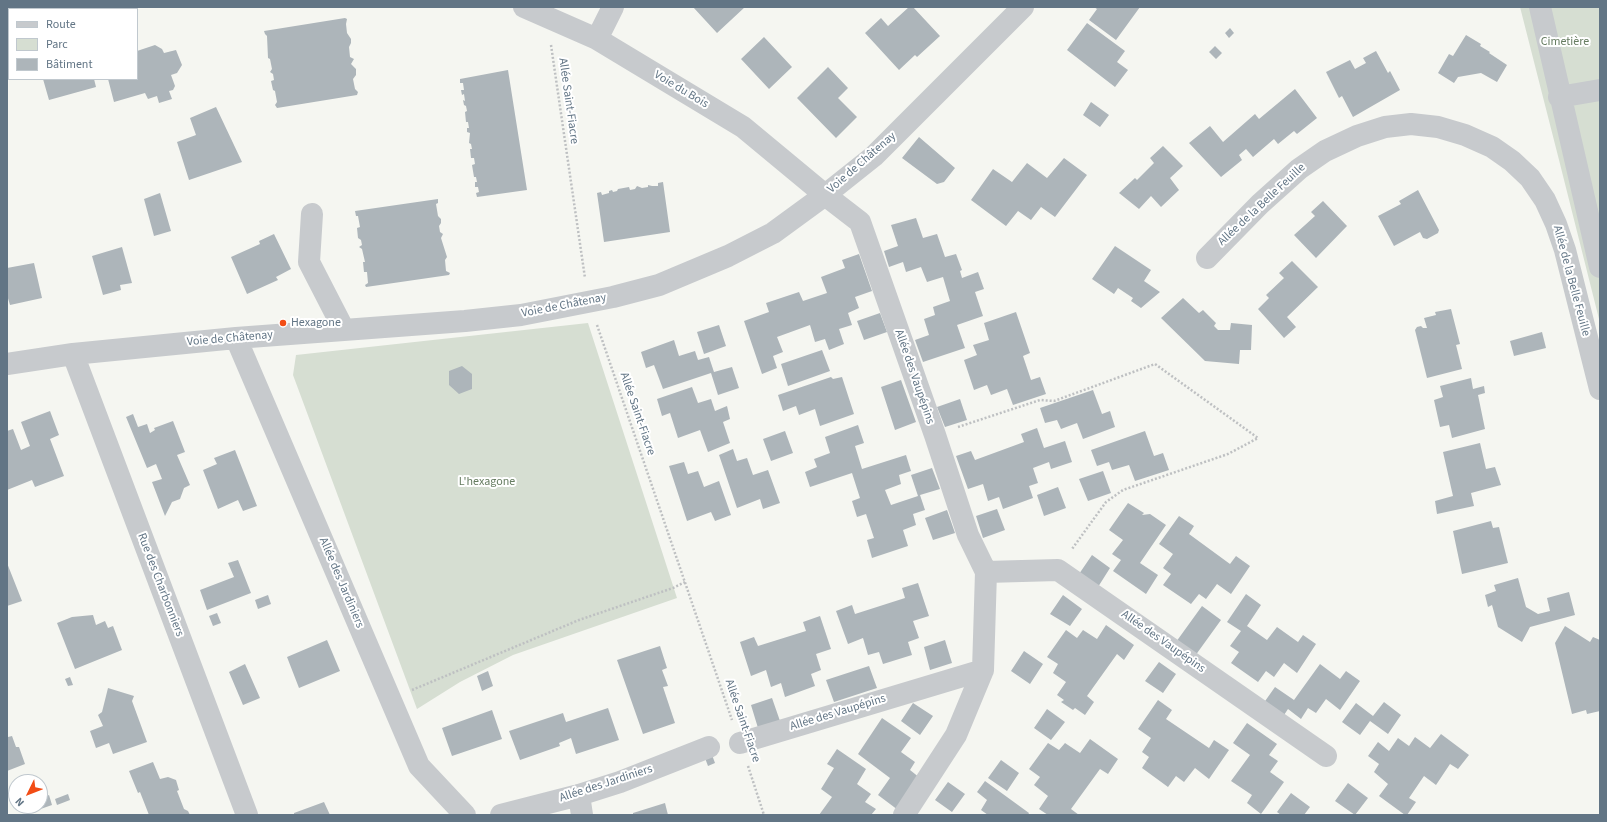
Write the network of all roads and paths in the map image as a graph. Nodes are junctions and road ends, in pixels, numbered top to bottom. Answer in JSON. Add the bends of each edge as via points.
{"nodes":[{"id":1,"x":524,"y":7,"type":"edge"},
{"id":2,"x":614,"y":7,"type":"edge"},
{"id":3,"x":1023,"y":7,"type":"edge"},
{"id":4,"x":1540,"y":7,"type":"edge"},
{"id":5,"x":546,"y":18,"type":"junction"},
{"id":6,"x":597,"y":39,"type":"junction"},
{"id":7,"x":1600,"y":90,"type":"edge"},
{"id":8,"x":1559,"y":97,"type":"junction"},
{"id":9,"x":825,"y":195,"type":"junction"},
{"id":10,"x":1592,"y":198,"type":"edge"},
{"id":11,"x":312,"y":214,"type":"dead end"},
{"id":12,"x":1596,"y":231,"type":"edge"},
{"id":13,"x":1207,"y":258,"type":"dead end"},
{"id":14,"x":1600,"y":268,"type":"edge"},
{"id":15,"x":590,"y":302,"type":"junction"},
{"id":16,"x":344,"y":330,"type":"junction"},
{"id":17,"x":236,"y":338,"type":"junction"},
{"id":18,"x":72,"y":354,"type":"junction"},
{"id":19,"x":7,"y":364,"type":"edge"},
{"id":20,"x":1600,"y":389,"type":"edge"},
{"id":21,"x":935,"y":435,"type":"junction"},
{"id":22,"x":1058,"y":570,"type":"junction"},
{"id":23,"x":986,"y":572,"type":"junction"},
{"id":24,"x":685,"y":582,"type":"junction"},
{"id":25,"x":983,"y":670,"type":"junction"},
{"id":26,"x":391,"y":701,"type":"junction"},
{"id":27,"x":740,"y":743,"type":"junction"},
{"id":28,"x":710,"y":747,"type":"dead end"},
{"id":29,"x":1326,"y":756,"type":"dead end"},
{"id":30,"x":580,"y":805,"type":"edge"},
{"id":31,"x":247,"y":815,"type":"edge"},
{"id":32,"x":465,"y":815,"type":"edge"},
{"id":33,"x":501,"y":815,"type":"edge"},
{"id":34,"x":764,"y":815,"type":"edge"},
{"id":35,"x":904,"y":815,"type":"edge"}],
"edges":[{"from":1,"to":5,"type":"street","name":"Voie du Bois"},
{"from":2,"to":6,"type":"street"},
{"from":3,"to":9,"type":"street","name":"Voie de Châtenay","via":[[874,156]]},
{"from":4,"to":8,"type":"street"},
{"from":5,"to":6,"type":"street","name":"Voie du Bois"},
{"from":5,"to":15,"type":"path","name":"Allée Saint-Fiacre"},
{"from":6,"to":9,"type":"street","name":"Voie du Bois","via":[[743,126]]},
{"from":7,"to":8,"type":"street"},
{"from":8,"to":10,"type":"street"},
{"from":9,"to":15,"type":"street","name":"Voie de Châtenay","via":[[773,233],[728,256],[658,285]]},
{"from":9,"to":21,"type":"street","name":"Allée des Vaupépins","via":[[860,222]]},
{"from":10,"to":12,"type":"street"},
{"from":11,"to":16,"type":"street","via":[[309,262]]},
{"from":12,"to":14,"type":"street"},
{"from":13,"to":20,"type":"street","name":"Allée de la Belle Feuille","via":[[1298,168],[1325,151],[1357,136],[1385,127],[1412,124],[1438,127],[1465,135],[1492,147],[1512,161],[1530,178],[1545,200],[1565,250]]},
{"from":15,"to":16,"type":"street","name":"Voie de Châtenay","via":[[481,320]]},
{"from":15,"to":24,"type":"path","name":"Allée Saint-Fiacre"},
{"from":16,"to":17,"type":"street","name":"Voie de Châtenay"},
{"from":17,"to":18,"type":"street","name":"Voie de Châtenay"},
{"from":17,"to":26,"type":"street","name":"Allée des Jardiniers"},
{"from":18,"to":19,"type":"street","name":"Voie de Châtenay"},
{"from":18,"to":31,"type":"street","name":"Rue des Charbonniers"},
{"from":21,"to":22,"type":"path","via":[[1040,400],[1054,400],[1155,364],[1258,438],[1228,454],[1122,490],[1106,502]]},
{"from":21,"to":23,"type":"street","name":"Allée des Vaupépins","via":[[968,535]]},
{"from":22,"to":23,"type":"street"},
{"from":22,"to":29,"type":"street","name":"Allée des Vaupépins"},
{"from":23,"to":25,"type":"street","name":"Allée des Vaupépins"},
{"from":24,"to":26,"type":"path","via":[[579,620]]},
{"from":24,"to":27,"type":"path","name":"Allée Saint-Fiacre"},
{"from":25,"to":27,"type":"street","name":"Allée des Vaupépins"},
{"from":25,"to":35,"type":"street","name":"Allée des Vaupépins","via":[[956,735]]},
{"from":26,"to":32,"type":"street","name":"Allée des Jardiniers","via":[[419,766]]},
{"from":27,"to":34,"type":"path","name":"Allée Saint-Fiacre"},
{"from":28,"to":30,"type":"street","name":"Allée des Jardiniers","via":[[620,782]]},
{"from":30,"to":33,"type":"street","name":"Allée des Jardiniers"}]}
